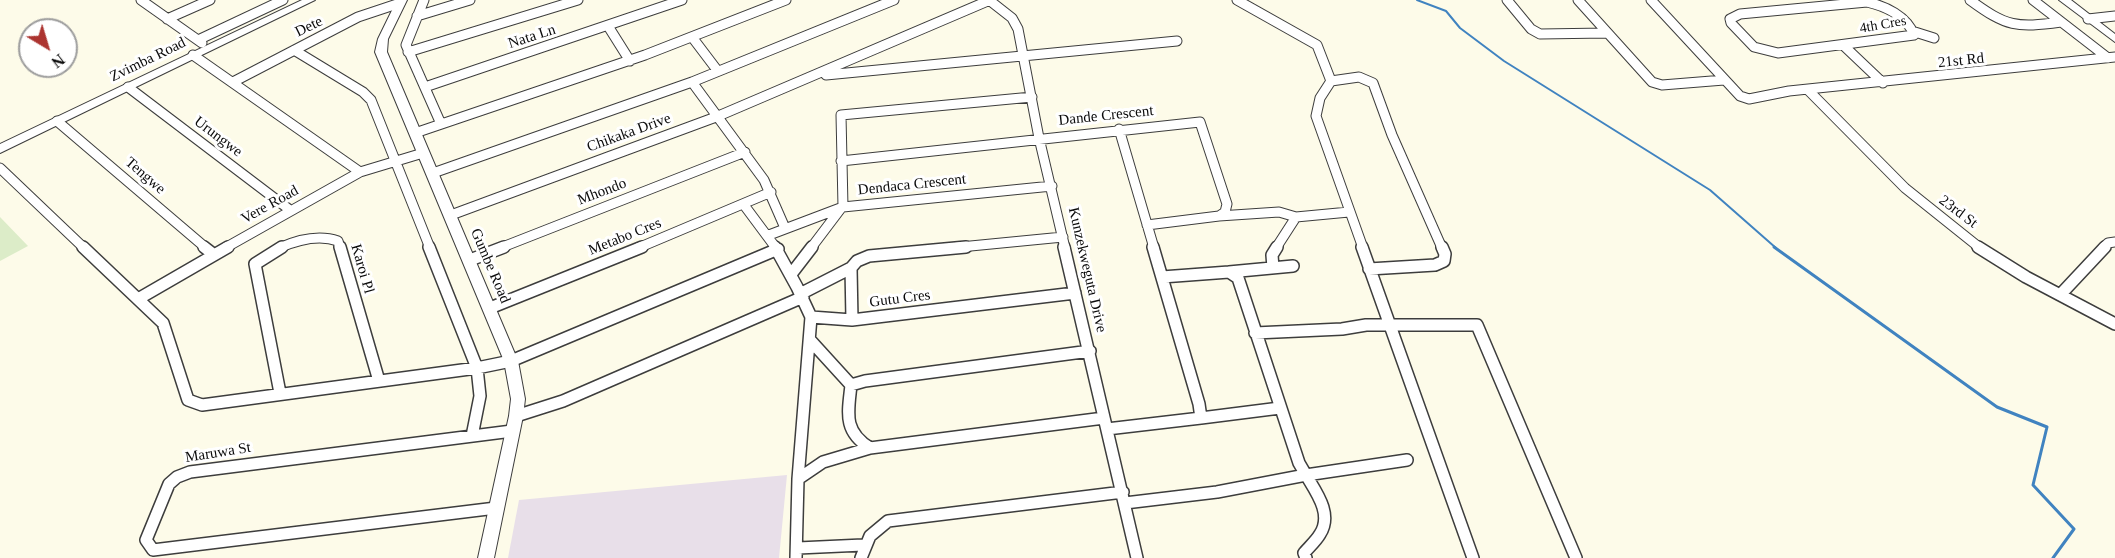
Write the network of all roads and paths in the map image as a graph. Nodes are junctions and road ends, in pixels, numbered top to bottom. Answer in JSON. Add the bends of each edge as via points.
{"nodes":[{"id":1,"x":141,"y":0,"type":"edge"},
{"id":2,"x":210,"y":0,"type":"edge"},
{"id":3,"x":283,"y":0,"type":"edge"},
{"id":4,"x":310,"y":0,"type":"edge"},
{"id":5,"x":424,"y":0,"type":"edge"},
{"id":6,"x":470,"y":0,"type":"edge"},
{"id":7,"x":578,"y":0,"type":"edge"},
{"id":8,"x":786,"y":0,"type":"edge"},
{"id":9,"x":894,"y":0,"type":"edge"},
{"id":10,"x":989,"y":0,"type":"edge"},
{"id":11,"x":1237,"y":0,"type":"edge"},
{"id":12,"x":1507,"y":0,"type":"edge"},
{"id":13,"x":1578,"y":0,"type":"edge"},
{"id":14,"x":1651,"y":0,"type":"edge"},
{"id":15,"x":1970,"y":0,"type":"edge"},
{"id":16,"x":2033,"y":0,"type":"edge"},
{"id":17,"x":2064,"y":0,"type":"edge"},
{"id":18,"x":676,"y":1,"type":"edge"},
{"id":19,"x":401,"y":2,"type":"edge"},
{"id":20,"x":417,"y":16,"type":"junction"},
{"id":21,"x":2115,"y":16,"type":"edge"},
{"id":22,"x":167,"y":19,"type":"junction"},
{"id":23,"x":2088,"y":19,"type":"junction"},
{"id":24,"x":2061,"y":22,"type":"junction"},
{"id":25,"x":608,"y":26,"type":"junction"},
{"id":26,"x":1915,"y":32,"type":"junction"},
{"id":27,"x":1606,"y":33,"type":"junction"},
{"id":28,"x":692,"y":38,"type":"junction"},
{"id":29,"x":1935,"y":38,"type":"dead end"},
{"id":30,"x":2115,"y":39,"type":"edge"},
{"id":31,"x":198,"y":40,"type":"junction"},
{"id":32,"x":1177,"y":41,"type":"dead end"},
{"id":33,"x":1843,"y":45,"type":"junction"},
{"id":34,"x":208,"y":48,"type":"junction"},
{"id":35,"x":294,"y":50,"type":"junction"},
{"id":36,"x":408,"y":52,"type":"junction"},
{"id":37,"x":193,"y":55,"type":"junction"},
{"id":38,"x":1023,"y":57,"type":"junction"},
{"id":39,"x":2112,"y":58,"type":"edge"},
{"id":40,"x":630,"y":60,"type":"junction"},
{"id":41,"x":717,"y":70,"type":"junction"},
{"id":42,"x":816,"y":76,"type":"junction"},
{"id":43,"x":1724,"y":80,"type":"junction"},
{"id":44,"x":1331,"y":81,"type":"junction"},
{"id":45,"x":233,"y":82,"type":"junction"},
{"id":46,"x":692,"y":82,"type":"junction"},
{"id":47,"x":1883,"y":83,"type":"junction"},
{"id":48,"x":128,"y":87,"type":"junction"},
{"id":49,"x":425,"y":87,"type":"junction"},
{"id":50,"x":1809,"y":91,"type":"junction"},
{"id":51,"x":1032,"y":97,"type":"junction"},
{"id":52,"x":716,"y":117,"type":"junction"},
{"id":53,"x":57,"y":121,"type":"junction"},
{"id":54,"x":441,"y":123,"type":"junction"},
{"id":55,"x":1119,"y":129,"type":"junction"},
{"id":56,"x":415,"y":133,"type":"junction"},
{"id":57,"x":1039,"y":138,"type":"junction"},
{"id":58,"x":0,"y":149,"type":"edge"},
{"id":59,"x":745,"y":152,"type":"junction"},
{"id":60,"x":423,"y":153,"type":"junction"},
{"id":61,"x":396,"y":161,"type":"junction"},
{"id":62,"x":842,"y":161,"type":"junction"},
{"id":63,"x":0,"y":168,"type":"edge"},
{"id":64,"x":360,"y":172,"type":"junction"},
{"id":65,"x":433,"y":173,"type":"junction"},
{"id":66,"x":1052,"y":186,"type":"junction"},
{"id":67,"x":771,"y":192,"type":"junction"},
{"id":68,"x":744,"y":206,"type":"junction"},
{"id":69,"x":843,"y":207,"type":"junction"},
{"id":70,"x":290,"y":210,"type":"junction"},
{"id":71,"x":1349,"y":212,"type":"junction"},
{"id":72,"x":451,"y":215,"type":"junction"},
{"id":73,"x":1219,"y":216,"type":"junction"},
{"id":74,"x":1296,"y":217,"type":"junction"},
{"id":75,"x":1148,"y":225,"type":"junction"},
{"id":76,"x":785,"y":228,"type":"junction"},
{"id":77,"x":769,"y":235,"type":"junction"},
{"id":78,"x":1063,"y":237,"type":"junction"},
{"id":79,"x":2115,"y":242,"type":"edge"},
{"id":80,"x":778,"y":249,"type":"junction"},
{"id":81,"x":213,"y":254,"type":"junction"},
{"id":82,"x":470,"y":260,"type":"junction"},
{"id":83,"x":1293,"y":266,"type":"dead end"},
{"id":84,"x":850,"y":268,"type":"junction"},
{"id":85,"x":1272,"y":268,"type":"junction"},
{"id":86,"x":1369,"y":269,"type":"junction"},
{"id":87,"x":1229,"y":272,"type":"junction"},
{"id":88,"x":792,"y":273,"type":"junction"},
{"id":89,"x":1162,"y":277,"type":"junction"},
{"id":90,"x":1076,"y":293,"type":"junction"},
{"id":91,"x":802,"y":295,"type":"junction"},
{"id":92,"x":2060,"y":295,"type":"junction"},
{"id":93,"x":138,"y":298,"type":"junction"},
{"id":94,"x":490,"y":308,"type":"junction"},
{"id":95,"x":811,"y":317,"type":"junction"},
{"id":96,"x":852,"y":320,"type":"junction"},
{"id":97,"x":1389,"y":324,"type":"junction"},
{"id":98,"x":2115,"y":324,"type":"edge"},
{"id":99,"x":1255,"y":333,"type":"junction"},
{"id":100,"x":810,"y":340,"type":"junction"},
{"id":101,"x":1090,"y":351,"type":"junction"},
{"id":102,"x":511,"y":361,"type":"junction"},
{"id":103,"x":477,"y":368,"type":"junction"},
{"id":104,"x":379,"y":381,"type":"junction"},
{"id":105,"x":851,"y":385,"type":"junction"},
{"id":106,"x":280,"y":393,"type":"junction"},
{"id":107,"x":1280,"y":408,"type":"junction"},
{"id":108,"x":516,"y":416,"type":"junction"},
{"id":109,"x":1201,"y":418,"type":"junction"},
{"id":110,"x":1106,"y":424,"type":"junction"},
{"id":111,"x":512,"y":431,"type":"junction"},
{"id":112,"x":472,"y":436,"type":"junction"},
{"id":113,"x":870,"y":448,"type":"junction"},
{"id":114,"x":1407,"y":460,"type":"dead end"},
{"id":115,"x":1306,"y":475,"type":"junction"},
{"id":116,"x":798,"y":479,"type":"junction"},
{"id":117,"x":1124,"y":497,"type":"junction"},
{"id":118,"x":496,"y":508,"type":"junction"},
{"id":119,"x":862,"y":552,"type":"edge"},
{"id":120,"x":797,"y":553,"type":"edge"},
{"id":121,"x":486,"y":558,"type":"edge"},
{"id":122,"x":1137,"y":558,"type":"edge"},
{"id":123,"x":1306,"y":558,"type":"edge"},
{"id":124,"x":1473,"y":558,"type":"edge"},
{"id":125,"x":1576,"y":558,"type":"edge"}],
"edges":[{"from":1,"to":22,"type":"street"},
{"from":2,"to":22,"type":"street"},
{"from":3,"to":31,"type":"street"},
{"from":4,"to":34,"type":"street","name":"Zvimba Road"},
{"from":5,"to":20,"type":"street"},
{"from":6,"to":20,"type":"street"},
{"from":7,"to":36,"type":"street"},
{"from":8,"to":28,"type":"street"},
{"from":9,"to":41,"type":"street"},
{"from":10,"to":38,"type":"street","name":"Kunzekweguta Drive","via":[[1012,18]]},
{"from":10,"to":42,"type":"street","name":"Chikaka Drive"},
{"from":11,"to":44,"type":"street","via":[[1317,45]]},
{"from":12,"to":27,"type":"street","via":[[1540,34]]},
{"from":13,"to":27,"type":"street"},
{"from":14,"to":43,"type":"street","name":"21st Rd"},
{"from":15,"to":24,"type":"street","via":[[2004,24],[2019,27]]},
{"from":16,"to":24,"type":"street"},
{"from":17,"to":23,"type":"street"},
{"from":18,"to":25,"type":"street","name":"Nata Ln"},
{"from":19,"to":35,"type":"street","name":"Dete","via":[[358,18]]},
{"from":19,"to":56,"type":"street","name":"Gumbe Road","via":[[381,52]]},
{"from":20,"to":36,"type":"street","via":[[406,45]]},
{"from":21,"to":23,"type":"street"},
{"from":22,"to":31,"type":"street"},
{"from":23,"to":30,"type":"street"},
{"from":24,"to":39,"type":"street"},
{"from":25,"to":40,"type":"street"},
{"from":25,"to":49,"type":"street","name":"Nata Ln"},
{"from":26,"to":29,"type":"street"},
{"from":26,"to":33,"type":"street","name":"4th Cres","via":[[1911,37]]},
{"from":26,"to":33,"type":"street","name":"4th Cres","via":[[1889,9],[1867,2],[1740,14],[1730,19],[1748,42],[1766,51]]},
{"from":27,"to":43,"type":"street","via":[[1655,84]]},
{"from":28,"to":40,"type":"street"},
{"from":28,"to":41,"type":"street"},
{"from":31,"to":34,"type":"street"},
{"from":32,"to":38,"type":"street","name":"Chikaka Drive"},
{"from":33,"to":47,"type":"street"},
{"from":34,"to":37,"type":"street","name":"Zvimba Road"},
{"from":35,"to":45,"type":"street","name":"Dete"},
{"from":35,"to":61,"type":"street","via":[[371,100]]},
{"from":36,"to":49,"type":"street"},
{"from":37,"to":45,"type":"street"},
{"from":37,"to":48,"type":"street","name":"Zvimba Road"},
{"from":38,"to":42,"type":"street","name":"Chikaka Drive"},
{"from":38,"to":51,"type":"street","name":"Kunzekweguta Drive"},
{"from":39,"to":47,"type":"street","name":"21st Rd"},
{"from":40,"to":54,"type":"street"},
{"from":41,"to":46,"type":"street"},
{"from":42,"to":52,"type":"street","name":"Chikaka Drive"},
{"from":43,"to":50,"type":"street","name":"21st Rd","via":[[1740,96],[1749,99]]},
{"from":44,"to":71,"type":"street","via":[[1324,89],[1316,116]]},
{"from":44,"to":86,"type":"street","via":[[1359,77],[1373,83],[1445,254],[1444,261],[1436,265]]},
{"from":45,"to":64,"type":"street"},
{"from":46,"to":52,"type":"street"},
{"from":46,"to":65,"type":"street"},
{"from":47,"to":50,"type":"street","name":"21st Rd"},
{"from":48,"to":53,"type":"street","name":"Zvimba Road"},
{"from":48,"to":70,"type":"street","name":"Urungwe"},
{"from":49,"to":54,"type":"street"},
{"from":50,"to":92,"type":"street","name":"23rd St","via":[[1854,140],[1927,208],[2014,270]]},
{"from":51,"to":57,"type":"street","name":"Kunzekweguta Drive"},
{"from":51,"to":62,"type":"street","name":"Dendaca Crescent","via":[[841,116]]},
{"from":52,"to":59,"type":"street"},
{"from":52,"to":72,"type":"street","name":"Chikaka Drive"},
{"from":53,"to":58,"type":"street","name":"Zvimba Road"},
{"from":53,"to":81,"type":"street","name":"Tengwe"},
{"from":54,"to":56,"type":"street"},
{"from":55,"to":57,"type":"street","name":"Dande Crescent"},
{"from":55,"to":73,"type":"street","name":"Dande Crescent","via":[[1200,122],[1227,204]]},
{"from":55,"to":75,"type":"street"},
{"from":56,"to":60,"type":"street","name":"Gumbe Road"},
{"from":57,"to":62,"type":"street","name":"Dande Crescent"},
{"from":57,"to":66,"type":"street","name":"Kunzekweguta Drive"},
{"from":59,"to":67,"type":"street"},
{"from":59,"to":82,"type":"street","name":"Mhondo"},
{"from":60,"to":61,"type":"street","name":"Vere Road"},
{"from":60,"to":65,"type":"street","name":"Gumbe Road"},
{"from":61,"to":64,"type":"street","name":"Vere Road"},
{"from":61,"to":103,"type":"street"},
{"from":62,"to":69,"type":"street","name":"Dendaca Crescent"},
{"from":63,"to":93,"type":"street"},
{"from":64,"to":70,"type":"street","name":"Vere Road"},
{"from":65,"to":72,"type":"street","name":"Gumbe Road"},
{"from":66,"to":69,"type":"street","name":"Dendaca Crescent"},
{"from":66,"to":78,"type":"street","name":"Kunzekweguta Drive"},
{"from":67,"to":68,"type":"street","name":"Metabo Cres"},
{"from":67,"to":76,"type":"street"},
{"from":68,"to":77,"type":"street"},
{"from":68,"to":94,"type":"street","name":"Metabo Cres"},
{"from":69,"to":76,"type":"street"},
{"from":69,"to":88,"type":"street"},
{"from":70,"to":81,"type":"street","name":"Vere Road"},
{"from":71,"to":74,"type":"street"},
{"from":71,"to":86,"type":"street"},
{"from":72,"to":82,"type":"street","name":"Gumbe Road"},
{"from":73,"to":74,"type":"street","via":[[1279,212]]},
{"from":73,"to":75,"type":"street"},
{"from":74,"to":85,"type":"street","via":[[1272,255]]},
{"from":75,"to":89,"type":"street"},
{"from":76,"to":77,"type":"street"},
{"from":77,"to":80,"type":"street"},
{"from":78,"to":84,"type":"street","via":[[868,256]]},
{"from":78,"to":90,"type":"street","name":"Kunzekweguta Drive"},
{"from":79,"to":92,"type":"street","via":[[2108,243]]},
{"from":80,"to":88,"type":"street"},
{"from":80,"to":102,"type":"street"},
{"from":81,"to":93,"type":"street","name":"Vere Road"},
{"from":82,"to":94,"type":"street","name":"Gumbe Road"},
{"from":83,"to":85,"type":"street"},
{"from":84,"to":91,"type":"street"},
{"from":84,"to":96,"type":"street","name":"Gutu Cres"},
{"from":85,"to":87,"type":"street"},
{"from":86,"to":97,"type":"street"},
{"from":87,"to":89,"type":"street"},
{"from":87,"to":99,"type":"street","via":[[1238,278]]},
{"from":88,"to":91,"type":"street"},
{"from":89,"to":109,"type":"street"},
{"from":90,"to":96,"type":"street","name":"Gutu Cres"},
{"from":90,"to":101,"type":"street","name":"Kunzekweguta Drive"},
{"from":91,"to":95,"type":"street"},
{"from":91,"to":108,"type":"street","via":[[562,400]]},
{"from":92,"to":98,"type":"street","name":"23rd St"},
{"from":93,"to":106,"type":"street","via":[[163,323],[188,400],[202,405]]},
{"from":94,"to":102,"type":"street","name":"Gumbe Road"},
{"from":95,"to":96,"type":"street"},
{"from":95,"to":100,"type":"street"},
{"from":97,"to":99,"type":"street"},
{"from":97,"to":124,"type":"street"},
{"from":97,"to":125,"type":"street","via":[[1477,325]]},
{"from":99,"to":107,"type":"street"},
{"from":100,"to":105,"type":"street"},
{"from":100,"to":116,"type":"street"},
{"from":101,"to":105,"type":"street"},
{"from":101,"to":110,"type":"street","name":"Kunzekweguta Drive"},
{"from":102,"to":103,"type":"street"},
{"from":102,"to":108,"type":"street","name":"Gumbe Road","via":[[518,399]]},
{"from":103,"to":104,"type":"street"},
{"from":103,"to":112,"type":"street","via":[[480,396]]},
{"from":104,"to":106,"type":"street"},
{"from":104,"to":106,"type":"street","name":"Karoi Pl","via":[[338,241],[320,236],[281,247],[255,264]]},
{"from":105,"to":113,"type":"street","via":[[848,413],[852,433],[859,443]]},
{"from":107,"to":109,"type":"street"},
{"from":107,"to":115,"type":"street"},
{"from":108,"to":111,"type":"street","name":"Gumbe Road"},
{"from":109,"to":110,"type":"street"},
{"from":110,"to":113,"type":"street"},
{"from":110,"to":117,"type":"street","name":"Kunzekweguta Drive"},
{"from":111,"to":112,"type":"street","name":"Maruwa St"},
{"from":111,"to":118,"type":"street","name":"Gumbe Road"},
{"from":112,"to":118,"type":"street","name":"Maruwa St","via":[[190,472],[169,484],[146,540],[153,550]]},
{"from":113,"to":116,"type":"street","via":[[823,462]]},
{"from":114,"to":115,"type":"street"},
{"from":115,"to":117,"type":"street","via":[[1217,492]]},
{"from":115,"to":123,"type":"street","via":[[1324,507],[1325,523],[1305,553]]},
{"from":116,"to":120,"type":"street"},
{"from":117,"to":119,"type":"street","via":[[888,521],[876,528]]},
{"from":117,"to":122,"type":"street","name":"Kunzekweguta Drive"},
{"from":118,"to":121,"type":"street","name":"Gumbe Road"},
{"from":119,"to":120,"type":"street"}]}
